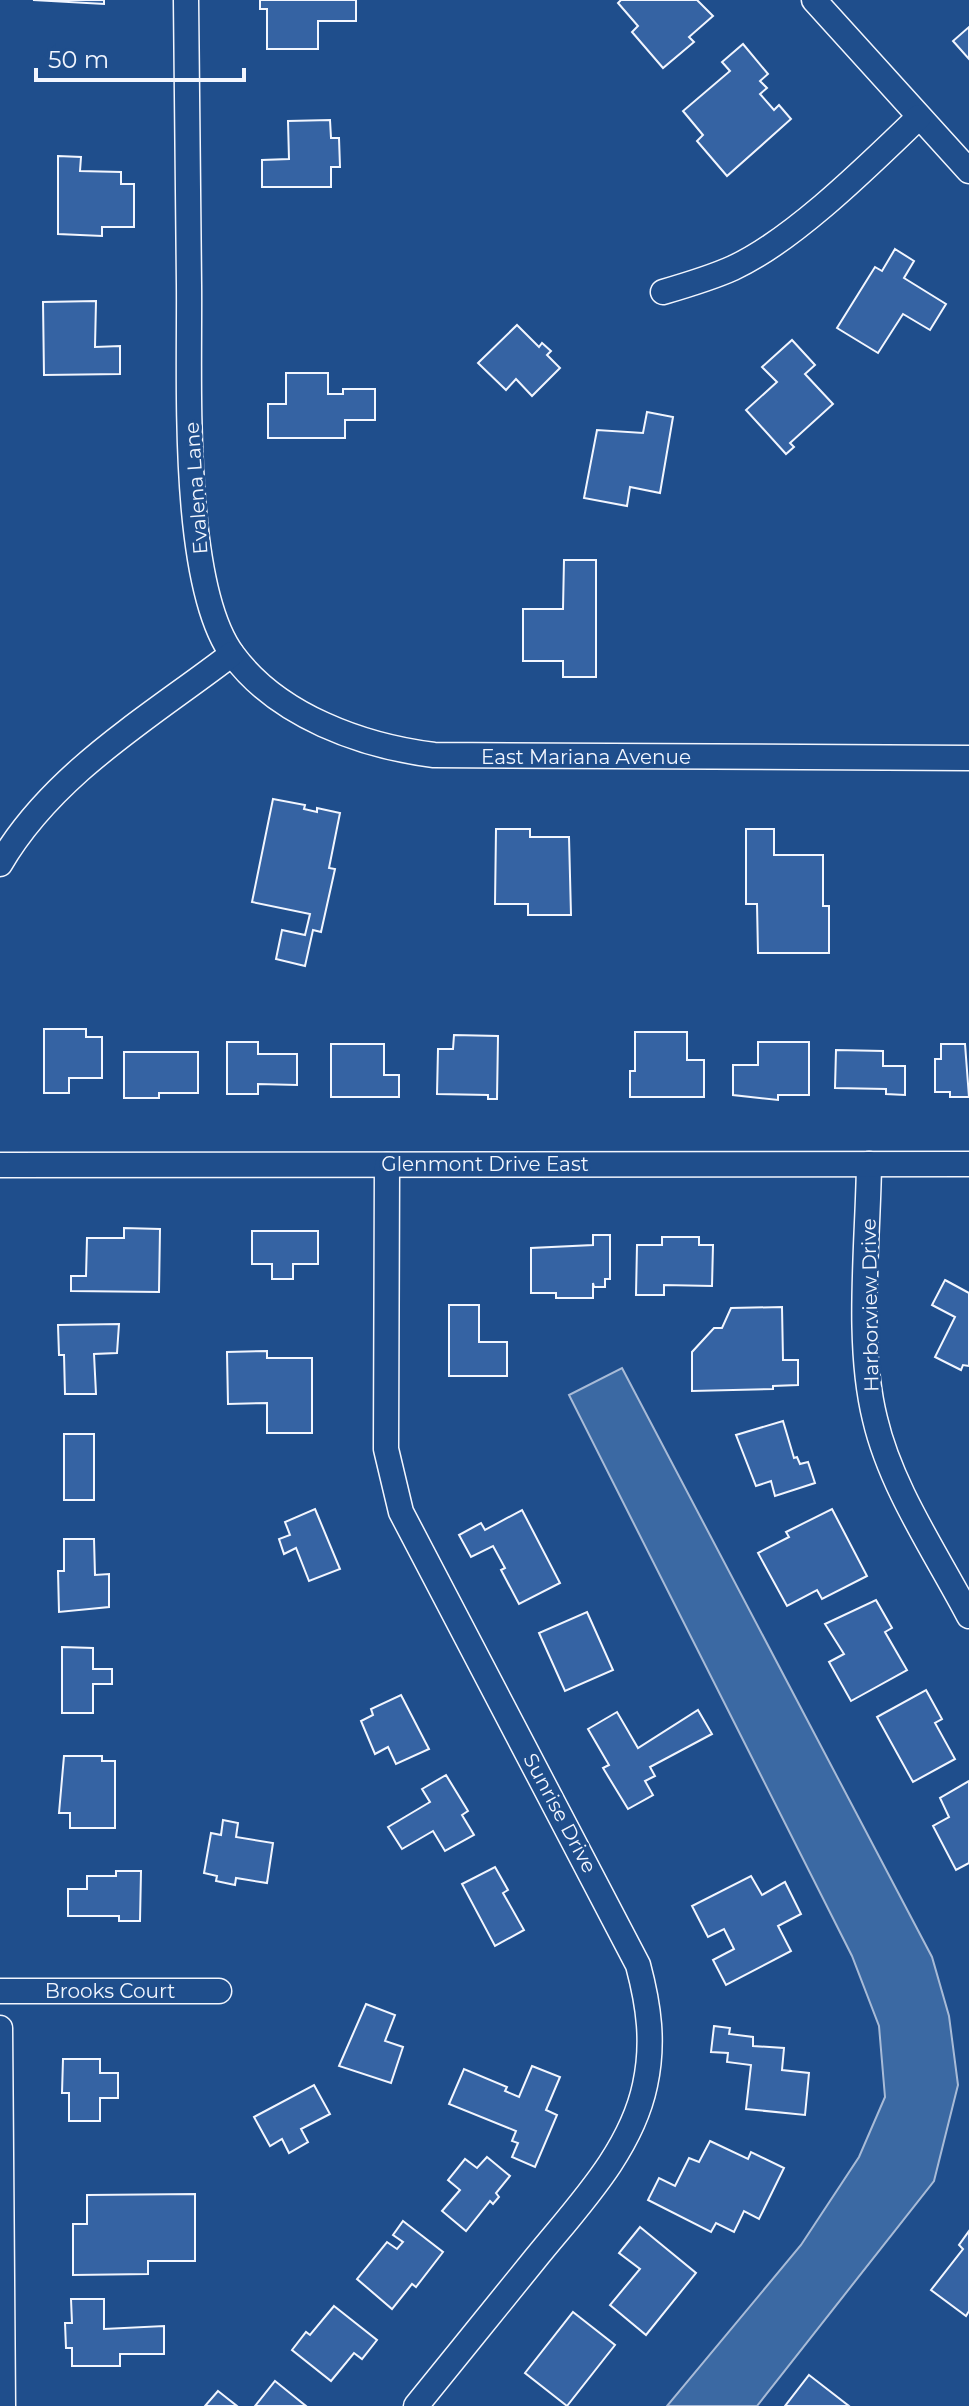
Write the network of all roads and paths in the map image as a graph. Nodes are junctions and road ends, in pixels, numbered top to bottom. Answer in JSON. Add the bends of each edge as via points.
{"nodes":[{"id":1,"x":186,"y":0,"type":"edge"},
{"id":2,"x":814,"y":0,"type":"edge"},
{"id":3,"x":919,"y":117,"type":"junction"},
{"id":4,"x":969,"y":171,"type":"edge"},
{"id":5,"x":663,"y":292,"type":"dead end"},
{"id":6,"x":232,"y":654,"type":"junction"},
{"id":7,"x":969,"y":758,"type":"edge"},
{"id":8,"x":0,"y":864,"type":"edge"},
{"id":9,"x":869,"y":1164,"type":"junction"},
{"id":10,"x":969,"y":1164,"type":"edge"},
{"id":11,"x":0,"y":1165,"type":"edge"},
{"id":12,"x":387,"y":1165,"type":"junction"},
{"id":13,"x":969,"y":1616,"type":"edge"},
{"id":14,"x":0,"y":1991,"type":"edge"},
{"id":15,"x":219,"y":1991,"type":"dead end"},
{"id":16,"x":0,"y":2028,"type":"edge"},
{"id":17,"x":2,"y":2390,"type":"edge"},
{"id":18,"x":416,"y":2406,"type":"edge"}],
"edges":[{"from":1,"to":6,"type":"street","name":"Evalena Lane","via":[[194,506],[210,613]]},
{"from":2,"to":3,"type":"street"},
{"from":3,"to":4,"type":"street"},
{"from":3,"to":5,"type":"street","via":[[761,253]]},
{"from":6,"to":7,"type":"street","name":"East Mariana Avenue","via":[[254,678],[308,715],[400,751],[527,758]]},
{"from":6,"to":8,"type":"street","via":[[64,783],[38,809]]},
{"from":9,"to":10,"type":"street","name":"Glenmont Drive East"},
{"from":9,"to":12,"type":"street","name":"Glenmont Drive East"},
{"from":9,"to":13,"type":"street","name":"Harborview Drive","via":[[866,1361],[875,1420],[895,1476]]},
{"from":11,"to":12,"type":"street","name":"Glenmont Drive East"},
{"from":12,"to":18,"type":"street","name":"Sunrise Drive","via":[[386,1449],[401,1512],[638,1965],[649,2005],[651,2047],[634,2117],[605,2171]]},
{"from":14,"to":15,"type":"street","name":"Brooks Court"},
{"from":16,"to":17,"type":"street"}]}
